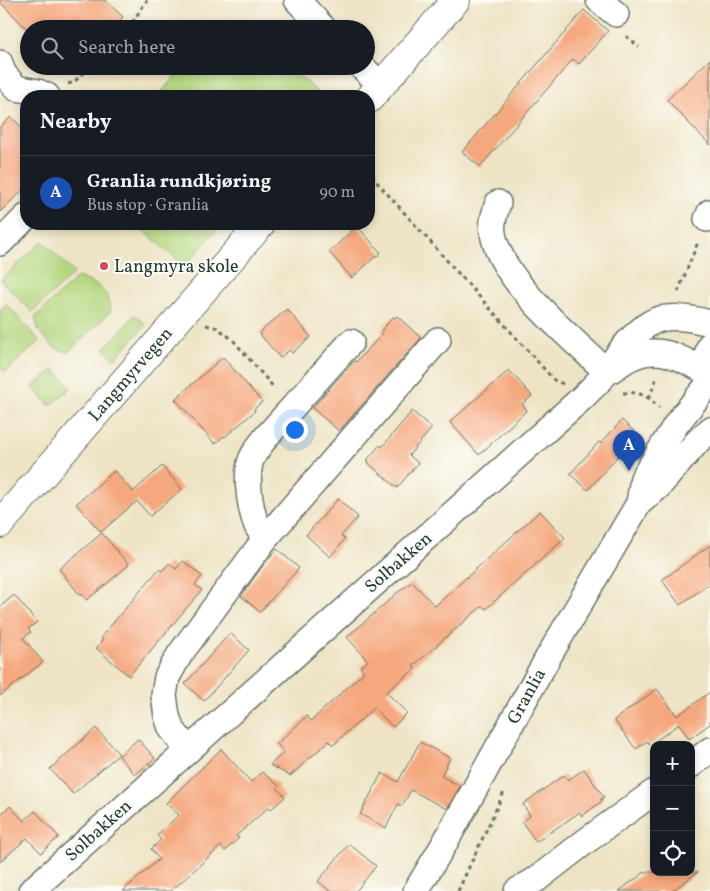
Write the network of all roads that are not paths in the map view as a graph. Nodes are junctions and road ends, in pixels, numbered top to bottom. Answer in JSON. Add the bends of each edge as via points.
{"nodes":[{"id":1,"x":297,"y":0,"type":"edge"},
{"id":2,"x":456,"y":0,"type":"edge"},
{"id":3,"x":316,"y":20,"type":"edge"},
{"id":4,"x":0,"y":63,"type":"edge"},
{"id":5,"x":366,"y":75,"type":"edge"},
{"id":6,"x":27,"y":90,"type":"edge"},
{"id":7,"x":374,"y":90,"type":"edge"},
{"id":8,"x":375,"y":92,"type":"edge"},
{"id":9,"x":498,"y":203,"type":"dead end"},
{"id":10,"x":20,"y":223,"type":"edge"},
{"id":11,"x":255,"y":230,"type":"edge"},
{"id":12,"x":0,"y":243,"type":"edge"},
{"id":13,"x":710,"y":323,"type":"edge"},
{"id":14,"x":438,"y":340,"type":"dead end"},
{"id":15,"x":351,"y":342,"type":"dead end"},
{"id":16,"x":710,"y":345,"type":"edge"},
{"id":17,"x":607,"y":372,"type":"junction"},
{"id":18,"x":709,"y":377,"type":"edge"},
{"id":19,"x":710,"y":430,"type":"edge"},
{"id":20,"x":639,"y":503,"type":"junction"},
{"id":21,"x":2,"y":518,"type":"edge"},
{"id":22,"x":265,"y":539,"type":"junction"},
{"id":23,"x":188,"y":750,"type":"junction"},
{"id":24,"x":710,"y":750,"type":"edge"},
{"id":25,"x":695,"y":762,"type":"edge"},
{"id":26,"x":650,"y":795,"type":"edge"},
{"id":27,"x":419,"y":890,"type":"edge"},
{"id":28,"x":30,"y":891,"type":"edge"},
{"id":29,"x":517,"y":891,"type":"edge"}],
"edges":[{"from":1,"to":3,"type":"street"},
{"from":2,"to":8,"type":"main road"},
{"from":4,"to":6,"type":"street","via":[[16,88]]},
{"from":5,"to":7,"type":"street"},
{"from":9,"to":17,"type":"street","via":[[493,233],[502,261],[534,301]]},
{"from":10,"to":12,"type":"street"},
{"from":11,"to":21,"type":"main road","name":"Langmyrvegen"},
{"from":13,"to":17,"type":"street","name":"Solbakken","via":[[672,317],[658,319],[632,338]]},
{"from":14,"to":22,"type":"street"},
{"from":15,"to":22,"type":"street","via":[[284,416],[255,451],[250,462],[252,508]]},
{"from":16,"to":18,"type":"street","via":[[706,359]]},
{"from":17,"to":18,"type":"street","name":"Solbakken","via":[[632,357],[663,352],[679,357]]},
{"from":17,"to":23,"type":"street","name":"Solbakken","via":[[497,475]]},
{"from":18,"to":20,"type":"street","name":"Granlia","via":[[643,478]]},
{"from":19,"to":20,"type":"street","name":"Granlia"},
{"from":20,"to":27,"type":"street","name":"Granlia","via":[[545,662]]},
{"from":22,"to":23,"type":"street","via":[[166,677],[167,716],[171,728]]},
{"from":23,"to":28,"type":"street","name":"Solbakken"},
{"from":24,"to":25,"type":"street"},
{"from":26,"to":29,"type":"street"}]}
